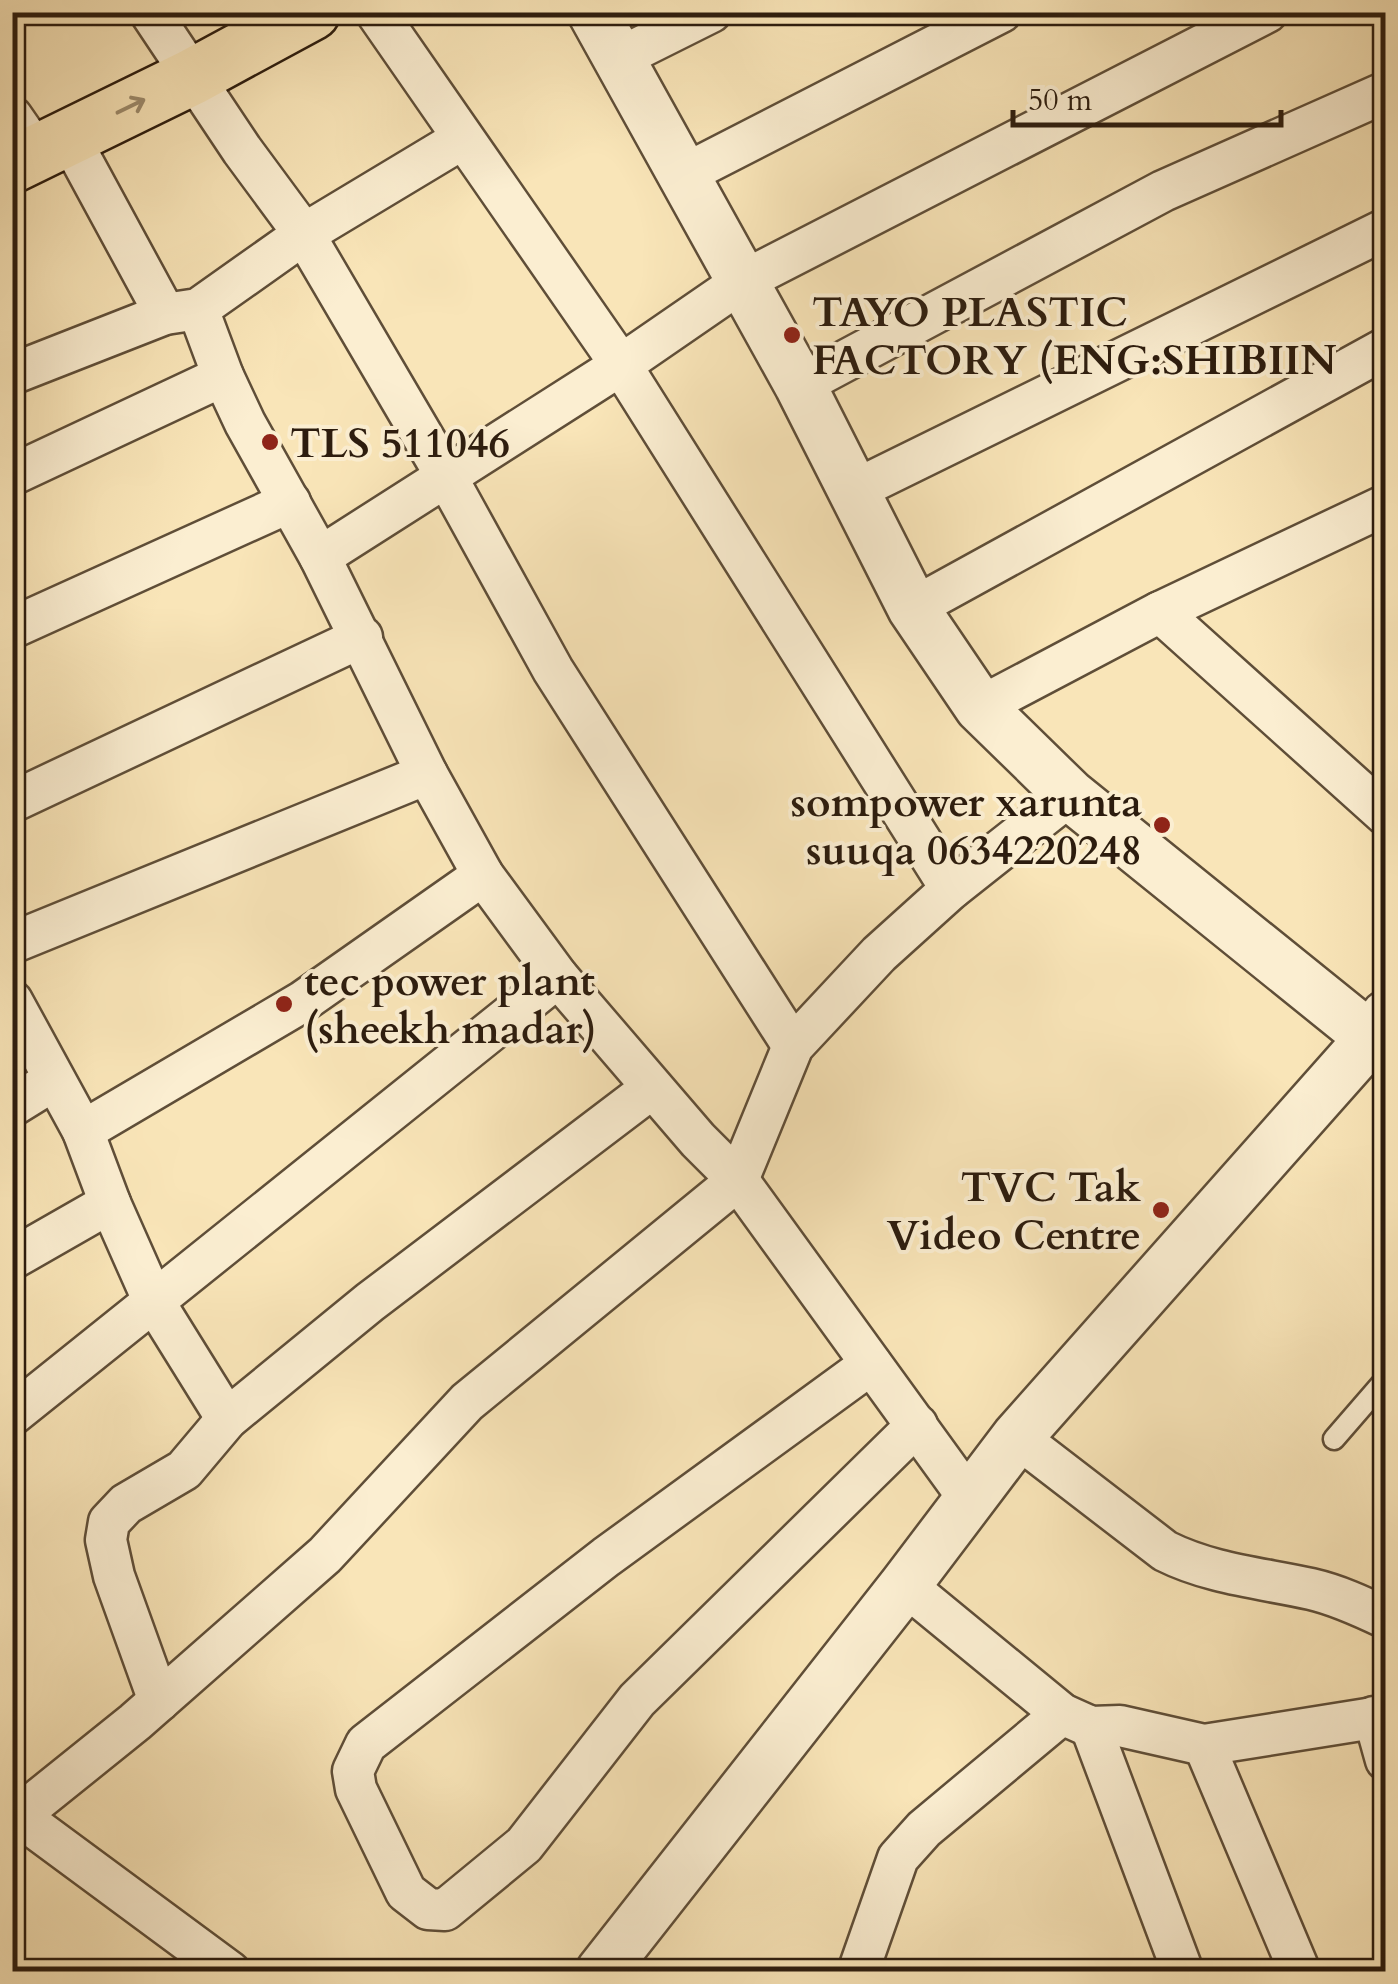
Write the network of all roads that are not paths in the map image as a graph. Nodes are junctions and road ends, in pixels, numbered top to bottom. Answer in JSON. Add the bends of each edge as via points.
{"nodes":[{"id":1,"x":150,"y":12,"type":"edge"},
{"id":2,"x":312,"y":12,"type":"edge"},
{"id":3,"x":376,"y":12,"type":"edge"},
{"id":4,"x":594,"y":12,"type":"edge"},
{"id":5,"x":711,"y":12,"type":"edge"},
{"id":6,"x":1001,"y":12,"type":"edge"},
{"id":7,"x":1267,"y":12,"type":"edge"},
{"id":8,"x":619,"y":58,"type":"junction"},
{"id":9,"x":192,"y":77,"type":"junction"},
{"id":10,"x":1386,"y":92,"type":"edge"},
{"id":11,"x":462,"y":139,"type":"junction"},
{"id":12,"x":33,"y":143,"type":"edge"},
{"id":13,"x":685,"y":174,"type":"junction"},
{"id":14,"x":1386,"y":228,"type":"edge"},
{"id":15,"x":304,"y":234,"type":"junction"},
{"id":16,"x":743,"y":281,"type":"junction"},
{"id":17,"x":182,"y":311,"type":"junction"},
{"id":18,"x":1386,"y":348,"type":"edge"},
{"id":19,"x":620,"y":365,"type":"junction"},
{"id":20,"x":12,"y":374,"type":"edge"},
{"id":21,"x":223,"y":376,"type":"junction"},
{"id":22,"x":800,"y":385,"type":"junction"},
{"id":23,"x":12,"y":475,"type":"edge"},
{"id":24,"x":446,"y":476,"type":"junction"},
{"id":25,"x":853,"y":491,"type":"junction"},
{"id":26,"x":290,"y":502,"type":"junction"},
{"id":27,"x":1383,"y":511,"type":"edge"},
{"id":28,"x":320,"y":557,"type":"junction"},
{"id":29,"x":913,"y":608,"type":"junction"},
{"id":30,"x":1160,"y":612,"type":"junction"},
{"id":31,"x":12,"y":628,"type":"edge"},
{"id":32,"x":362,"y":637,"type":"junction"},
{"id":33,"x":980,"y":706,"type":"junction"},
{"id":34,"x":427,"y":774,"type":"junction"},
{"id":35,"x":1070,"y":796,"type":"junction"},
{"id":36,"x":12,"y":802,"type":"edge"},
{"id":37,"x":1386,"y":815,"type":"edge"},
{"id":38,"x":483,"y":876,"type":"junction"},
{"id":39,"x":950,"y":888,"type":"junction"},
{"id":40,"x":12,"y":943,"type":"edge"},
{"id":41,"x":558,"y":978,"type":"junction"},
{"id":42,"x":12,"y":1001,"type":"edge"},
{"id":43,"x":1381,"y":1035,"type":"edge"},
{"id":44,"x":794,"y":1046,"type":"junction"},
{"id":45,"x":54,"y":1080,"type":"junction"},
{"id":46,"x":652,"y":1088,"type":"junction"},
{"id":47,"x":12,"y":1106,"type":"edge"},
{"id":48,"x":83,"y":1131,"type":"junction"},
{"id":49,"x":738,"y":1180,"type":"junction"},
{"id":50,"x":110,"y":1203,"type":"junction"},
{"id":51,"x":12,"y":1260,"type":"edge"},
{"id":52,"x":153,"y":1300,"type":"junction"},
{"id":53,"x":870,"y":1364,"type":"junction"},
{"id":54,"x":1386,"y":1380,"type":"edge"},
{"id":55,"x":12,"y":1415,"type":"edge"},
{"id":56,"x":227,"y":1419,"type":"junction"},
{"id":57,"x":917,"y":1425,"type":"junction"},
{"id":58,"x":1017,"y":1437,"type":"junction"},
{"id":59,"x":1334,"y":1439,"type":"dead end"},
{"id":60,"x":970,"y":1500,"type":"junction"},
{"id":61,"x":905,"y":1586,"type":"junction"},
{"id":62,"x":1386,"y":1618,"type":"edge"},
{"id":63,"x":158,"y":1701,"type":"junction"},
{"id":64,"x":1380,"y":1717,"type":"edge"},
{"id":65,"x":1077,"y":1720,"type":"junction"},
{"id":66,"x":1204,"y":1745,"type":"junction"},
{"id":67,"x":1386,"y":1760,"type":"edge"},
{"id":68,"x":14,"y":1816,"type":"edge"},
{"id":69,"x":230,"y":1972,"type":"edge"},
{"id":70,"x":600,"y":1972,"type":"edge"},
{"id":71,"x":858,"y":1972,"type":"edge"},
{"id":72,"x":1184,"y":1972,"type":"edge"},
{"id":73,"x":1300,"y":1972,"type":"edge"}],
"edges":[{"from":1,"to":9,"type":"street"},
{"from":2,"to":9,"type":"main road"},
{"from":3,"to":11,"type":"street"},
{"from":4,"to":8,"type":"street"},
{"from":5,"to":8,"type":"street"},
{"from":6,"to":13,"type":"street"},
{"from":7,"to":16,"type":"street"},
{"from":8,"to":13,"type":"street"},
{"from":12,"to":9,"type":"main road","one_way":true},
{"from":9,"to":15,"type":"street"},
{"from":10,"to":22,"type":"street","via":[[1163,191]]},
{"from":11,"to":15,"type":"street"},
{"from":11,"to":19,"type":"street"},
{"from":12,"to":17,"type":"street"},
{"from":13,"to":16,"type":"street"},
{"from":14,"to":25,"type":"street"},
{"from":15,"to":17,"type":"street"},
{"from":15,"to":24,"type":"street"},
{"from":16,"to":19,"type":"street"},
{"from":16,"to":22,"type":"street"},
{"from":17,"to":20,"type":"street"},
{"from":17,"to":21,"type":"street"},
{"from":18,"to":29,"type":"street"},
{"from":19,"to":24,"type":"street"},
{"from":19,"to":39,"type":"street"},
{"from":21,"to":23,"type":"street"},
{"from":21,"to":26,"type":"street"},
{"from":22,"to":25,"type":"street"},
{"from":24,"to":28,"type":"street"},
{"from":24,"to":44,"type":"street","via":[[553,670]]},
{"from":25,"to":29,"type":"street"},
{"from":26,"to":28,"type":"street"},
{"from":26,"to":31,"type":"street"},
{"from":27,"to":30,"type":"street"},
{"from":28,"to":32,"type":"street"},
{"from":29,"to":33,"type":"street"},
{"from":30,"to":33,"type":"street"},
{"from":30,"to":37,"type":"street"},
{"from":32,"to":34,"type":"street"},
{"from":32,"to":36,"type":"street"},
{"from":33,"to":35,"type":"street"},
{"from":34,"to":38,"type":"street"},
{"from":34,"to":40,"type":"street"},
{"from":35,"to":39,"type":"street"},
{"from":35,"to":43,"type":"street"},
{"from":38,"to":41,"type":"street"},
{"from":38,"to":48,"type":"street","via":[[302,1002]]},
{"from":39,"to":44,"type":"street","via":[[854,978]]},
{"from":41,"to":46,"type":"street"},
{"from":41,"to":52,"type":"street"},
{"from":42,"to":45,"type":"street"},
{"from":43,"to":58,"type":"street"},
{"from":44,"to":49,"type":"street"},
{"from":45,"to":47,"type":"street"},
{"from":45,"to":48,"type":"street"},
{"from":46,"to":49,"type":"street"},
{"from":46,"to":56,"type":"street"},
{"from":48,"to":50,"type":"street"},
{"from":49,"to":53,"type":"street"},
{"from":49,"to":63,"type":"street","via":[[467,1402],[324,1555]]},
{"from":50,"to":51,"type":"street"},
{"from":50,"to":52,"type":"street"},
{"from":52,"to":55,"type":"street"},
{"from":52,"to":56,"type":"street"},
{"from":53,"to":57,"type":"street"},
{"from":53,"to":57,"type":"street","via":[[366,1744],[354,1771],[356,1789],[406,1892],[428,1910],[445,1910],[524,1845],[636,1700]]},
{"from":54,"to":59,"type":"lane"},
{"from":56,"to":63,"type":"street","via":[[184,1470],[126,1504],[106,1530],[114,1576]]},
{"from":57,"to":60,"type":"street"},
{"from":58,"to":60,"type":"street"},
{"from":58,"to":62,"type":"street","via":[[1165,1551],[1192,1564],[1353,1602]]},
{"from":60,"to":61,"type":"street"},
{"from":61,"to":65,"type":"street"},
{"from":61,"to":70,"type":"street"},
{"from":63,"to":68,"type":"street"},
{"from":64,"to":66,"type":"street"},
{"from":64,"to":67,"type":"street"},
{"from":65,"to":66,"type":"street"},
{"from":65,"to":71,"type":"street","via":[[924,1829],[898,1858]]},
{"from":65,"to":72,"type":"street"},
{"from":66,"to":73,"type":"street"},
{"from":68,"to":69,"type":"street"}]}
